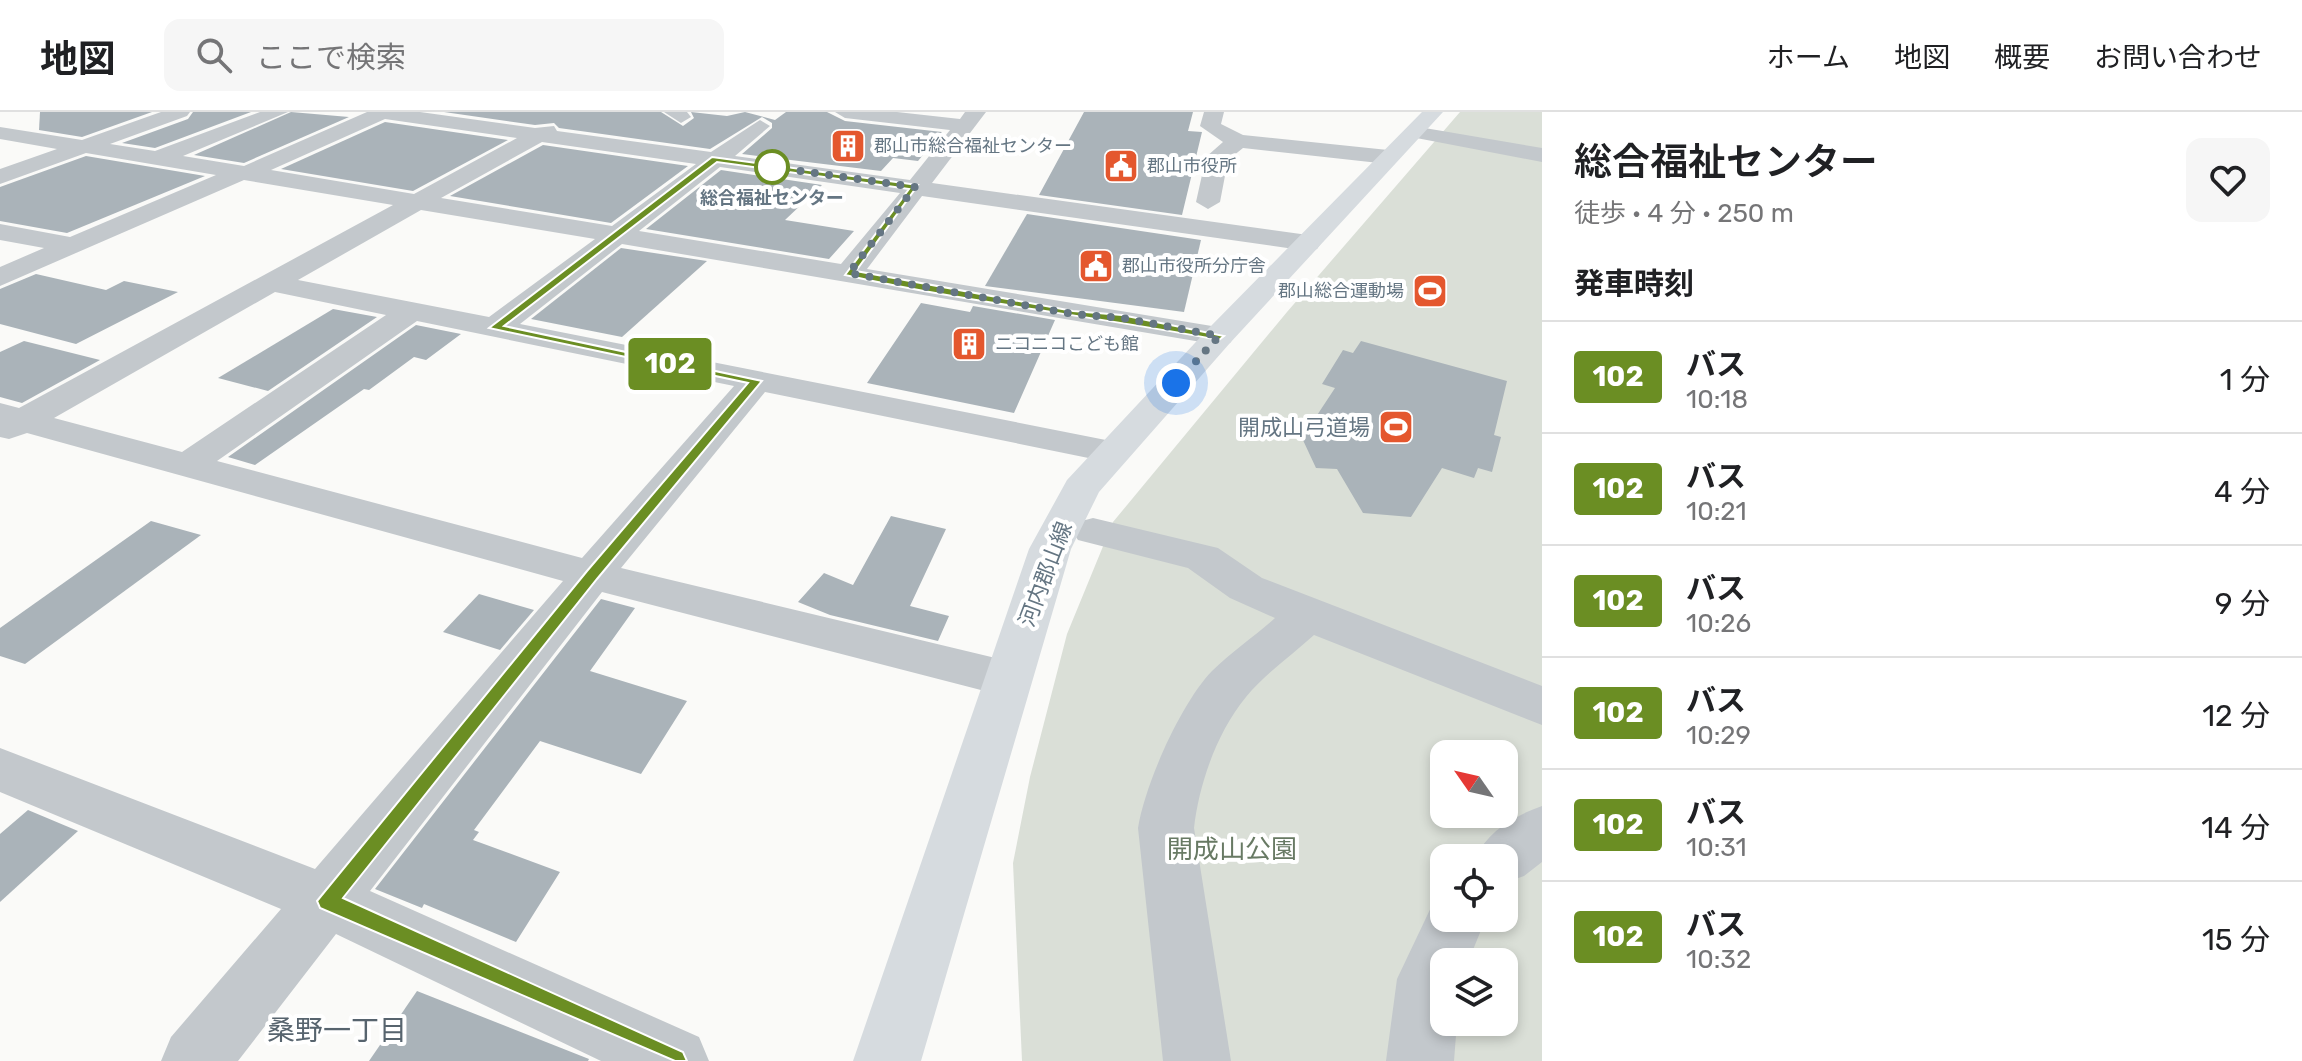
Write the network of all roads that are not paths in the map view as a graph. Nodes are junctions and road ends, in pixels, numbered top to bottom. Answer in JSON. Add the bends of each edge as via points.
{"nodes":[{"id":1,"x":180,"y":112,"type":"edge"},
{"id":2,"x":278,"y":112,"type":"edge"},
{"id":3,"x":381,"y":112,"type":"edge"},
{"id":4,"x":845,"y":112,"type":"edge"},
{"id":5,"x":1214,"y":112,"type":"edge"},
{"id":6,"x":882,"y":114,"type":"edge"},
{"id":7,"x":567,"y":119,"type":"dead end"},
{"id":8,"x":970,"y":119,"type":"edge"},
{"id":9,"x":760,"y":126,"type":"dead end"},
{"id":10,"x":0,"y":133,"type":"edge"},
{"id":11,"x":540,"y":134,"type":"junction"},
{"id":12,"x":1411,"y":134,"type":"edge"},
{"id":13,"x":1238,"y":141,"type":"junction"},
{"id":14,"x":82,"y":148,"type":"junction"},
{"id":15,"x":1542,"y":155,"type":"edge"},
{"id":16,"x":156,"y":159,"type":"junction"},
{"id":17,"x":715,"y":159,"type":"junction"},
{"id":18,"x":244,"y":173,"type":"junction"},
{"id":19,"x":0,"y":177,"type":"edge"},
{"id":20,"x":915,"y":187,"type":"junction"},
{"id":21,"x":421,"y":201,"type":"junction"},
{"id":22,"x":1236,"y":206,"type":"dead end"},
{"id":23,"x":1314,"y":226,"type":"junction"},
{"id":24,"x":0,"y":232,"type":"edge"},
{"id":25,"x":613,"y":236,"type":"junction"},
{"id":26,"x":73,"y":245,"type":"junction"},
{"id":27,"x":849,"y":273,"type":"junction"},
{"id":28,"x":0,"y":277,"type":"edge"},
{"id":29,"x":272,"y":283,"type":"junction"},
{"id":30,"x":412,"y":311,"type":"junction"},
{"id":31,"x":495,"y":328,"type":"junction"},
{"id":32,"x":1219,"y":336,"type":"junction"},
{"id":33,"x":756,"y":381,"type":"junction"},
{"id":34,"x":7,"y":423,"type":"edge"},
{"id":35,"x":1113,"y":452,"type":"junction"},
{"id":36,"x":187,"y":465,"type":"junction"},
{"id":37,"x":1093,"y":531,"type":"dead end"},
{"id":38,"x":592,"y":575,"type":"junction"},
{"id":39,"x":1308,"y":615,"type":"junction"},
{"id":40,"x":1008,"y":679,"type":"junction"},
{"id":41,"x":1542,"y":706,"type":"edge"},
{"id":42,"x":10,"y":786,"type":"edge"},
{"id":43,"x":1542,"y":830,"type":"edge"},
{"id":44,"x":1518,"y":848,"type":"edge"},
{"id":45,"x":328,"y":901,"type":"junction"},
{"id":46,"x":1450,"y":932,"type":"edge"},
{"id":47,"x":195,"y":1061,"type":"edge"},
{"id":48,"x":675,"y":1061,"type":"edge"},
{"id":49,"x":887,"y":1061,"type":"edge"},
{"id":50,"x":1197,"y":1061,"type":"edge"},
{"id":51,"x":1420,"y":1061,"type":"edge"}],
"edges":[{"from":1,"to":14,"type":"street"},
{"from":2,"to":16,"type":"street"},
{"from":3,"to":11,"type":"street"},
{"from":3,"to":18,"type":"street"},
{"from":4,"to":6,"type":"street"},
{"from":5,"to":13,"type":"street","via":[[1210,126]]},
{"from":6,"to":8,"type":"street"},
{"from":7,"to":11,"type":"street"},
{"from":8,"to":20,"type":"street"},
{"from":9,"to":17,"type":"street"},
{"from":10,"to":14,"type":"street"},
{"from":11,"to":17,"type":"street"},
{"from":11,"to":21,"type":"street"},
{"from":12,"to":13,"type":"street"},
{"from":12,"to":15,"type":"street"},
{"from":12,"to":23,"type":"main road","name":"河内郡山線"},
{"from":13,"to":22,"type":"street","via":[[1217,157],[1199,200]]},
{"from":14,"to":16,"type":"street"},
{"from":14,"to":19,"type":"street"},
{"from":16,"to":18,"type":"street"},
{"from":17,"to":20,"type":"street"},
{"from":17,"to":25,"type":"street"},
{"from":18,"to":21,"type":"street"},
{"from":18,"to":26,"type":"street"},
{"from":20,"to":23,"type":"street"},
{"from":20,"to":27,"type":"street"},
{"from":21,"to":25,"type":"street"},
{"from":21,"to":29,"type":"street"},
{"from":23,"to":32,"type":"main road","name":"河内郡山線"},
{"from":24,"to":26,"type":"street"},
{"from":25,"to":27,"type":"street"},
{"from":25,"to":31,"type":"street"},
{"from":26,"to":28,"type":"street"},
{"from":27,"to":32,"type":"street"},
{"from":29,"to":30,"type":"street"},
{"from":29,"to":34,"type":"street"},
{"from":30,"to":31,"type":"street"},
{"from":30,"to":36,"type":"street"},
{"from":31,"to":33,"type":"street"},
{"from":32,"to":35,"type":"main road","name":"河内郡山線"},
{"from":33,"to":35,"type":"street"},
{"from":33,"to":38,"type":"street"},
{"from":34,"to":36,"type":"street"},
{"from":35,"to":40,"type":"main road","name":"河内郡山線","via":[[1081,488],[1050,549]]},
{"from":36,"to":38,"type":"street"},
{"from":37,"to":39,"type":"street","via":[[1203,558],[1246,588]]},
{"from":38,"to":40,"type":"street"},
{"from":38,"to":45,"type":"street"},
{"from":39,"to":41,"type":"street"},
{"from":39,"to":50,"type":"street","via":[[1228,685],[1196,737],[1170,799],[1169,860]]},
{"from":40,"to":49,"type":"main road","name":"河内郡山線"},
{"from":42,"to":45,"type":"street"},
{"from":43,"to":44,"type":"street"},
{"from":45,"to":47,"type":"street"},
{"from":45,"to":48,"type":"street"},
{"from":46,"to":51,"type":"street","via":[[1429,979]]}]}
